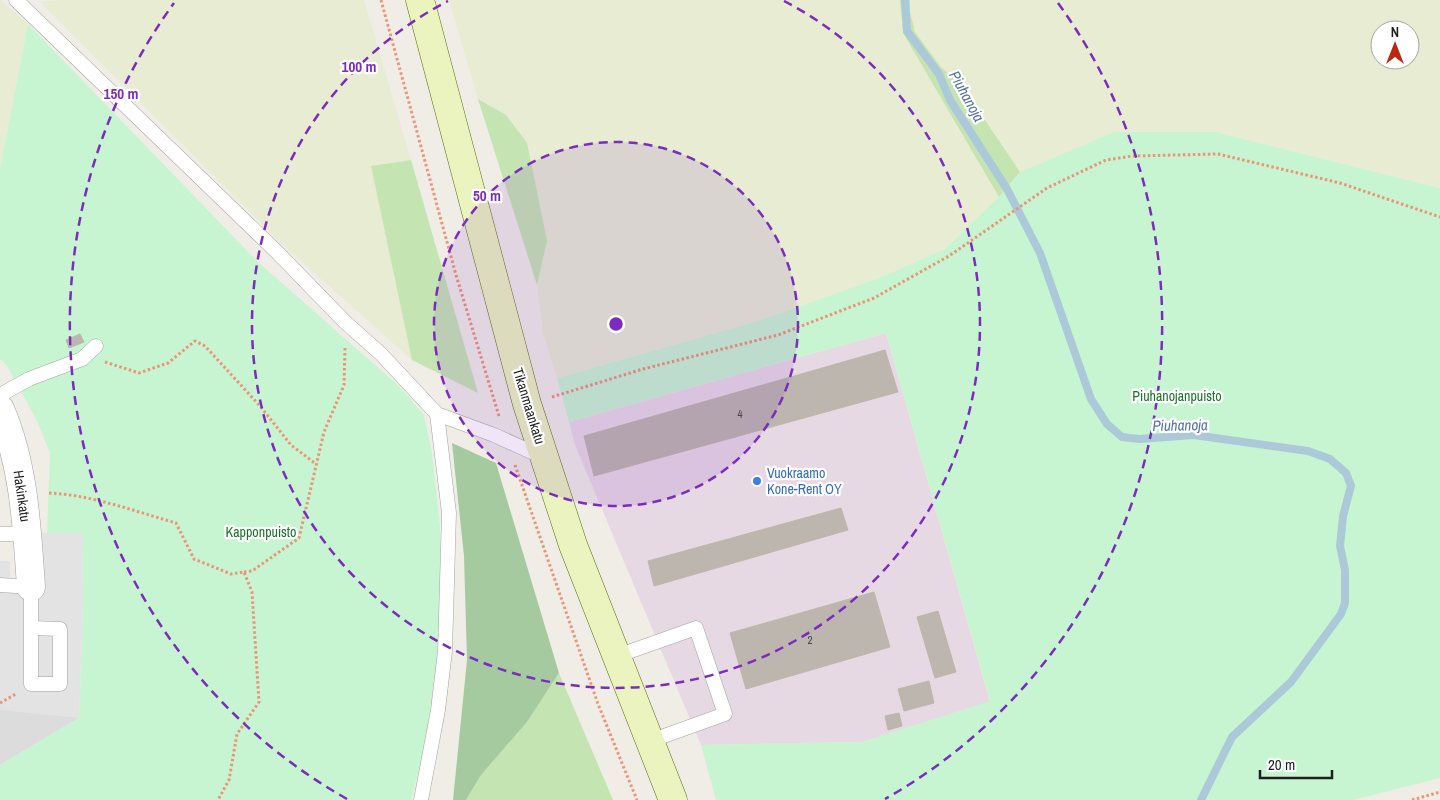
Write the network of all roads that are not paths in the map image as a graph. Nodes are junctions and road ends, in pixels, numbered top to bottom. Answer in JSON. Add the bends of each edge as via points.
{"nodes":[{"id":1,"x":16,"y":0,"type":"edge"},
{"id":2,"x":420,"y":0,"type":"edge"},
{"id":3,"x":91,"y":351,"type":"road end"},
{"id":4,"x":0,"y":395,"type":"edge"},
{"id":5,"x":0,"y":409,"type":"edge"},
{"id":6,"x":437,"y":414,"type":"junction"},
{"id":7,"x":546,"y":459,"type":"junction"},
{"id":8,"x":0,"y":534,"type":"edge"},
{"id":9,"x":28,"y":534,"type":"junction"},
{"id":10,"x":0,"y":585,"type":"edge"},
{"id":11,"x":31,"y":587,"type":"junction"},
{"id":12,"x":31,"y":628,"type":"dead end"},
{"id":13,"x":617,"y":656,"type":"junction"},
{"id":14,"x":650,"y":741,"type":"junction"},
{"id":15,"x":421,"y":800,"type":"edge"},
{"id":16,"x":673,"y":800,"type":"edge"}],
"edges":[{"from":1,"to":6,"type":"lane","via":[[278,253],[408,381]]},
{"from":2,"to":7,"type":"street","name":"Tikanmaankatu","via":[[527,404]]},
{"from":3,"to":4,"type":"lane","via":[[82,359],[28,379]]},
{"from":5,"to":9,"type":"street","name":"Hakinkatu","via":[[16,457]]},
{"from":6,"to":7,"type":"lane"},
{"from":6,"to":15,"type":"lane","via":[[448,513],[444,651],[438,710]]},
{"from":7,"to":13,"type":"street","name":"Tikanmaankatu","via":[[573,545]]},
{"from":8,"to":9,"type":"lane"},
{"from":9,"to":11,"type":"street","name":"Hakinkatu"},
{"from":10,"to":11,"type":"lane"},
{"from":11,"to":12,"type":"lane"},
{"from":13,"to":14,"type":"street","name":"Tikanmaankatu"},
{"from":13,"to":14,"type":"lane","via":[[696,628],[725,714]]},
{"from":14,"to":16,"type":"street","name":"Tikanmaankatu"}]}
